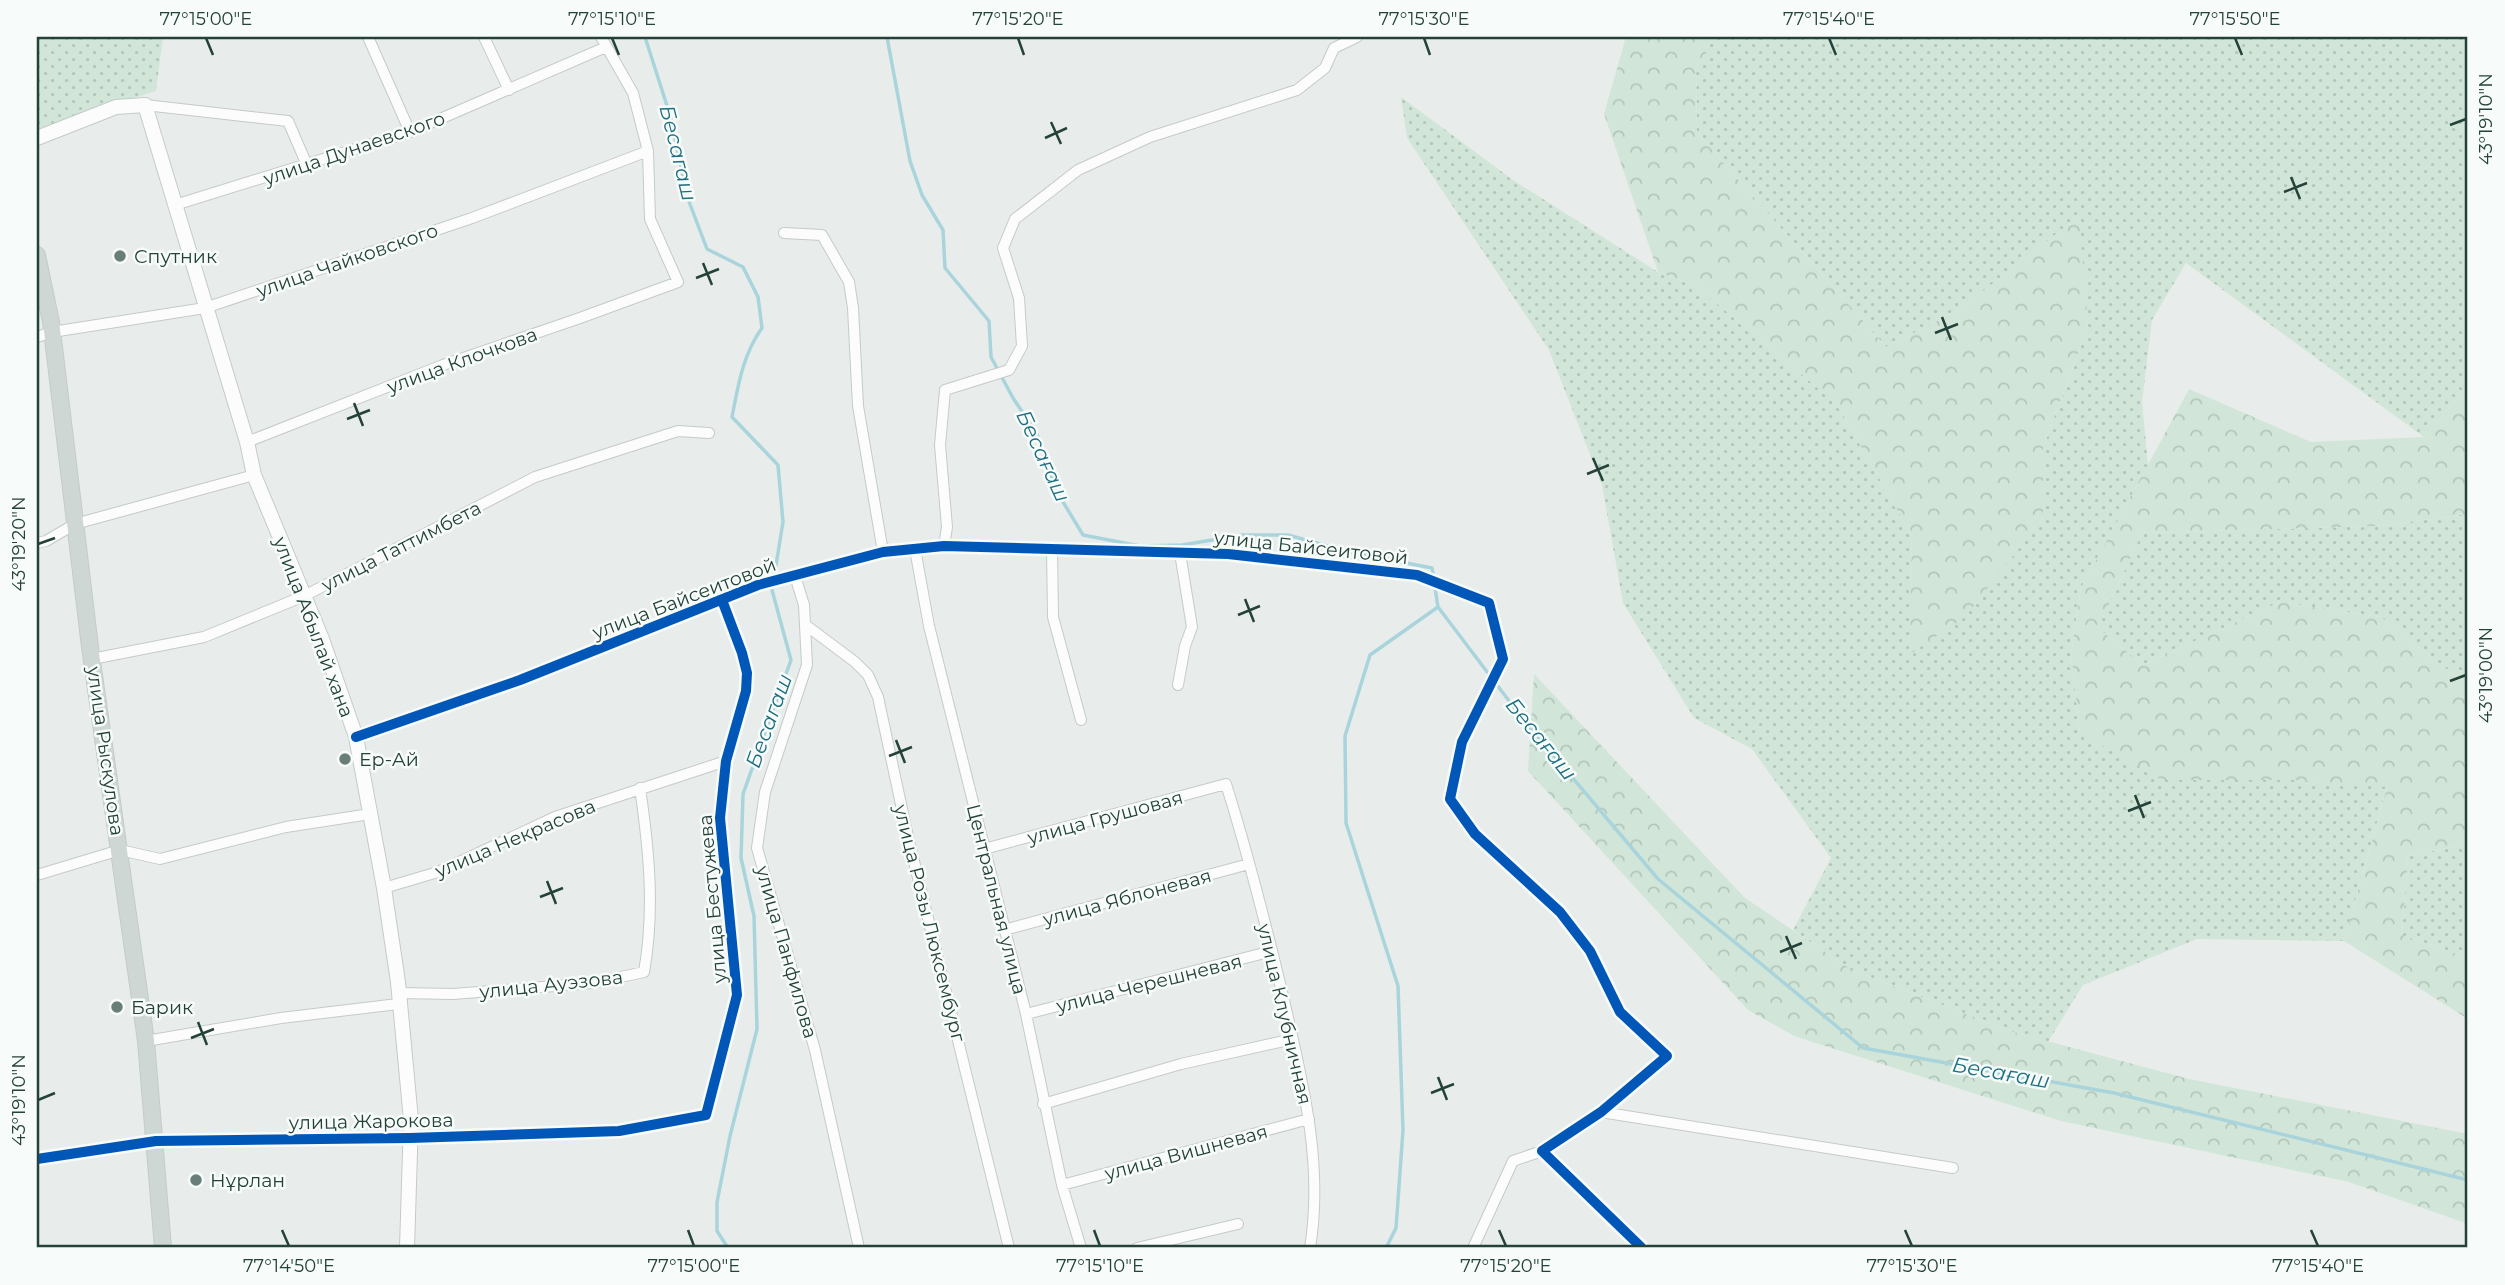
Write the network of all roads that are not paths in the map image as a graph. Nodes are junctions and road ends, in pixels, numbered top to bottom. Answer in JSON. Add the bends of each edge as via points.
{"nodes":[{"id":1,"x":368,"y":37,"type":"edge"},
{"id":2,"x":484,"y":37,"type":"edge"},
{"id":3,"x":1330,"y":37,"type":"edge"},
{"id":4,"x":1357,"y":37,"type":"edge"},
{"id":5,"x":604,"y":42,"type":"edge"},
{"id":6,"x":1334,"y":48,"type":"junction"},
{"id":7,"x":509,"y":90,"type":"junction"},
{"id":8,"x":145,"y":104,"type":"junction"},
{"id":9,"x":410,"y":132,"type":"junction"},
{"id":10,"x":37,"y":138,"type":"edge"},
{"id":11,"x":648,"y":151,"type":"junction"},
{"id":12,"x":307,"y":165,"type":"junction"},
{"id":13,"x":175,"y":205,"type":"junction"},
{"id":14,"x":785,"y":233,"type":"dead end"},
{"id":15,"x":37,"y":255,"type":"edge"},
{"id":16,"x":205,"y":308,"type":"junction"},
{"id":17,"x":44,"y":334,"type":"edge"},
{"id":18,"x":709,"y":433,"type":"dead end"},
{"id":19,"x":247,"y":442,"type":"junction"},
{"id":20,"x":254,"y":475,"type":"junction"},
{"id":21,"x":75,"y":524,"type":"junction"},
{"id":22,"x":37,"y":543,"type":"edge"},
{"id":23,"x":944,"y":546,"type":"junction"},
{"id":24,"x":915,"y":549,"type":"junction"},
{"id":25,"x":1052,"y":549,"type":"junction"},
{"id":26,"x":883,"y":552,"type":"junction"},
{"id":27,"x":1180,"y":552,"type":"junction"},
{"id":28,"x":789,"y":577,"type":"junction"},
{"id":29,"x":304,"y":596,"type":"junction"},
{"id":30,"x":722,"y":600,"type":"junction"},
{"id":31,"x":807,"y":626,"type":"junction"},
{"id":32,"x":92,"y":659,"type":"junction"},
{"id":33,"x":1178,"y":685,"type":"dead end"},
{"id":34,"x":1081,"y":720,"type":"dead end"},
{"id":35,"x":356,"y":737,"type":"junction"},
{"id":36,"x":726,"y":761,"type":"junction"},
{"id":37,"x":1226,"y":785,"type":"joint"},
{"id":38,"x":639,"y":788,"type":"junction"},
{"id":39,"x":370,"y":814,"type":"junction"},
{"id":40,"x":984,"y":849,"type":"junction"},
{"id":41,"x":120,"y":850,"type":"junction"},
{"id":42,"x":1249,"y":864,"type":"junction"},
{"id":43,"x":37,"y":875,"type":"edge"},
{"id":44,"x":384,"y":888,"type":"junction"},
{"id":45,"x":1004,"y":930,"type":"junction"},
{"id":46,"x":1272,"y":951,"type":"junction"},
{"id":47,"x":398,"y":999,"type":"junction"},
{"id":48,"x":1026,"y":1014,"type":"junction"},
{"id":49,"x":1293,"y":1039,"type":"junction"},
{"id":50,"x":146,"y":1041,"type":"junction"},
{"id":51,"x":1044,"y":1104,"type":"junction"},
{"id":52,"x":1601,"y":1112,"type":"junction"},
{"id":53,"x":706,"y":1115,"type":"joint"},
{"id":54,"x":1310,"y":1119,"type":"junction"},
{"id":55,"x":410,"y":1138,"type":"junction"},
{"id":56,"x":156,"y":1141,"type":"junction"},
{"id":57,"x":1542,"y":1151,"type":"junction"},
{"id":58,"x":37,"y":1159,"type":"edge"},
{"id":59,"x":1953,"y":1168,"type":"dead end"},
{"id":60,"x":1062,"y":1185,"type":"junction"},
{"id":61,"x":1238,"y":1224,"type":"dead end"},
{"id":62,"x":1641,"y":1247,"type":"edge"},
{"id":63,"x":163,"y":1248,"type":"edge"},
{"id":64,"x":407,"y":1248,"type":"edge"},
{"id":65,"x":859,"y":1248,"type":"edge"},
{"id":66,"x":1009,"y":1248,"type":"edge"},
{"id":67,"x":1081,"y":1248,"type":"edge"},
{"id":68,"x":1137,"y":1248,"type":"edge"},
{"id":69,"x":1310,"y":1248,"type":"edge"},
{"id":70,"x":1473,"y":1248,"type":"edge"}],
"edges":[{"from":1,"to":9,"type":"street"},
{"from":2,"to":7,"type":"street"},
{"from":3,"to":6,"type":"street"},
{"from":4,"to":6,"type":"street"},
{"from":5,"to":7,"type":"street","name":"улица Дунаевского"},
{"from":5,"to":11,"type":"street","via":[[633,93]]},
{"from":6,"to":23,"type":"street","via":[[1325,68],[1297,90],[1150,137],[1090,164],[1015,219],[1003,248],[1019,298],[1022,346],[1009,370],[945,390],[940,445],[947,527]]},
{"from":7,"to":9,"type":"street","name":"улица Дунаевского"},
{"from":8,"to":10,"type":"street","via":[[116,107]]},
{"from":8,"to":12,"type":"street","via":[[288,121]]},
{"from":8,"to":13,"type":"street","name":"улица Абылай хана"},
{"from":9,"to":12,"type":"street","name":"улица Дунаевского"},
{"from":11,"to":16,"type":"street","name":"улица Чайковского","via":[[472,218]]},
{"from":11,"to":19,"type":"street","name":"улица Клочкова","via":[[650,219],[678,282],[443,365]]},
{"from":12,"to":13,"type":"street","name":"улица Дунаевского"},
{"from":13,"to":16,"type":"street","name":"улица Абылай хана"},
{"from":14,"to":26,"type":"street","via":[[822,235],[849,282],[858,406]]},
{"from":15,"to":17,"type":"main road","name":"улица Рыскулова"},
{"from":16,"to":17,"type":"street","name":"улица Чайковского"},
{"from":16,"to":19,"type":"street","name":"улица Абылай хана"},
{"from":17,"to":21,"type":"main road","name":"улица Рыскулова"},
{"from":18,"to":29,"type":"street","name":"улица Таттимбета","via":[[678,431],[535,477]]},
{"from":19,"to":20,"type":"street","name":"улица Абылай хана"},
{"from":20,"to":21,"type":"street"},
{"from":20,"to":29,"type":"street","name":"улица Абылай хана"},
{"from":21,"to":22,"type":"street"},
{"from":21,"to":32,"type":"main road","name":"улица Рыскулова"},
{"from":23,"to":24,"type":"street","name":"улица Байсеитовой"},
{"from":23,"to":25,"type":"street","name":"улица Байсеитовой"},
{"from":24,"to":26,"type":"street","name":"улица Байсеитовой"},
{"from":24,"to":40,"type":"street","name":"Центральная улица","via":[[929,626]]},
{"from":25,"to":27,"type":"street","name":"улица Байсеитовой"},
{"from":25,"to":34,"type":"street","via":[[1053,617]]},
{"from":26,"to":28,"type":"street","name":"улица Байсеитовой"},
{"from":27,"to":33,"type":"street","via":[[1192,627]]},
{"from":27,"to":52,"type":"street","name":"улица Байсеитовой","via":[[1418,575],[1489,603],[1503,659],[1462,742],[1450,799],[1475,834],[1560,912],[1590,951],[1620,1012],[1667,1056]]},
{"from":28,"to":30,"type":"street","name":"улица Байсеитовой"},
{"from":28,"to":31,"type":"street","name":"улица Панфилова","via":[[804,605]]},
{"from":29,"to":32,"type":"street","name":"улица Таттимбета","via":[[204,638]]},
{"from":29,"to":35,"type":"street","name":"улица Абылай хана"},
{"from":30,"to":35,"type":"street","name":"улица Байсеитовой","via":[[520,680]]},
{"from":30,"to":36,"type":"street","name":"улица Бестужева","via":[[747,673]]},
{"from":31,"to":65,"type":"street","name":"улица Панфилова","via":[[807,664],[765,792],[757,848],[815,1050]]},
{"from":31,"to":66,"type":"street","name":"улица Розы Люксембург","via":[[855,662],[868,675],[878,697]]},
{"from":32,"to":41,"type":"main road","name":"улица Рыскулова"},
{"from":35,"to":39,"type":"street","name":"улица Абылай хана"},
{"from":36,"to":38,"type":"street","name":"улица Некрасова"},
{"from":36,"to":53,"type":"street","name":"улица Бестужева","via":[[720,818],[737,995]]},
{"from":37,"to":40,"type":"street","name":"улица Грушовая"},
{"from":37,"to":42,"type":"street","name":"улица Клубничная"},
{"from":38,"to":44,"type":"street","name":"улица Некрасова","via":[[555,817],[438,872]]},
{"from":38,"to":47,"type":"street","name":"улица Ауэзова","via":[[651,888],[645,972],[593,983]]},
{"from":39,"to":41,"type":"street","via":[[286,827],[160,859]]},
{"from":39,"to":44,"type":"street","name":"улица Абылай хана"},
{"from":40,"to":45,"type":"street","name":"Центральная улица"},
{"from":41,"to":43,"type":"street"},
{"from":41,"to":50,"type":"main road","name":"улица Рыскулова"},
{"from":42,"to":45,"type":"street","name":"улица Яблоневая"},
{"from":42,"to":46,"type":"street","name":"улица Клубничная"},
{"from":44,"to":47,"type":"street","name":"улица Абылай хана"},
{"from":45,"to":48,"type":"street","name":"Центральная улица"},
{"from":46,"to":48,"type":"street","name":"улица Черешневая"},
{"from":46,"to":49,"type":"street","name":"улица Клубничная"},
{"from":47,"to":50,"type":"street","name":"улица Ауэзова"},
{"from":47,"to":55,"type":"street","name":"улица Абылай хана"},
{"from":48,"to":51,"type":"street","name":"Центральная улица"},
{"from":49,"to":51,"type":"street","via":[[1181,1064]]},
{"from":49,"to":54,"type":"street","name":"улица Клубничная"},
{"from":50,"to":56,"type":"main road","name":"улица Рыскулова"},
{"from":51,"to":60,"type":"street","name":"Центральная улица"},
{"from":52,"to":57,"type":"street","name":"улица Байсеитовой"},
{"from":52,"to":59,"type":"street"},
{"from":53,"to":55,"type":"street","name":"улица Жарокова","via":[[619,1131]]},
{"from":54,"to":60,"type":"street","name":"улица Вишневая"},
{"from":54,"to":69,"type":"street","name":"улица Клубничная","via":[[1316,1186]]},
{"from":55,"to":56,"type":"street","name":"улица Жарокова"},
{"from":55,"to":64,"type":"street","name":"улица Абылай хана"},
{"from":56,"to":58,"type":"street","name":"улица Жарокова"},
{"from":56,"to":63,"type":"main road","name":"улица Рыскулова"},
{"from":57,"to":62,"type":"street"},
{"from":57,"to":70,"type":"street","name":"улица Байсеитовой","via":[[1513,1161]]},
{"from":60,"to":67,"type":"street","name":"Центральная улица"},
{"from":61,"to":68,"type":"street"}]}
